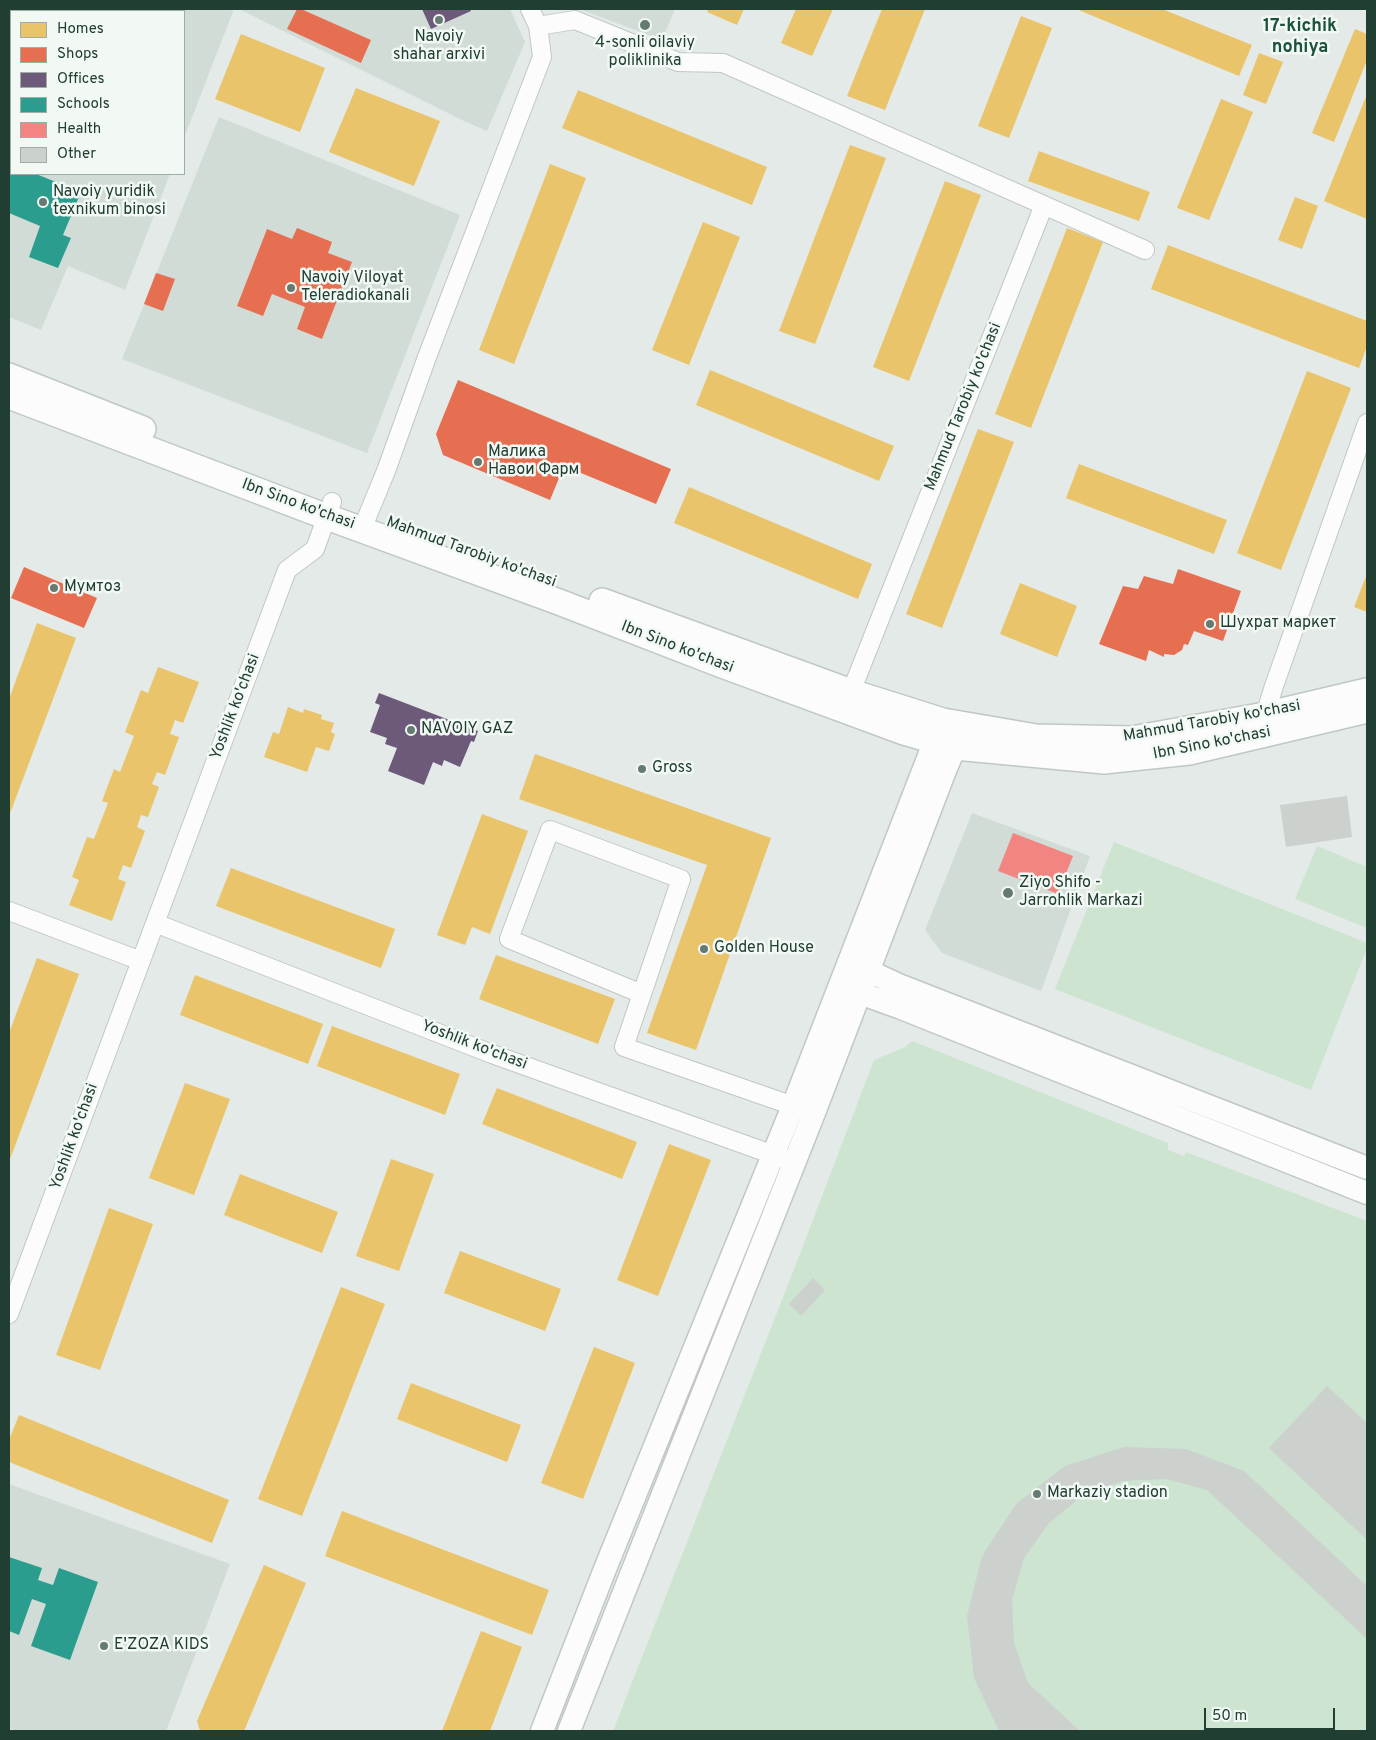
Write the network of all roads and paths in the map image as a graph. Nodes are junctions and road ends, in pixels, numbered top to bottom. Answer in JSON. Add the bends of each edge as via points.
{"nodes":[{"id":1,"x":530,"y":9,"type":"edge"},
{"id":2,"x":538,"y":26,"type":"junction"},
{"id":3,"x":1044,"y":205,"type":"junction"},
{"id":4,"x":1145,"y":250,"type":"dead end"},
{"id":5,"x":9,"y":376,"type":"edge"},
{"id":6,"x":9,"y":396,"type":"edge"},
{"id":7,"x":1367,"y":423,"type":"edge"},
{"id":8,"x":329,"y":510,"type":"junction"},
{"id":9,"x":365,"y":522,"type":"junction"},
{"id":10,"x":1367,"y":691,"type":"edge"},
{"id":11,"x":847,"y":701,"type":"junction"},
{"id":12,"x":1367,"y":710,"type":"edge"},
{"id":13,"x":1267,"y":724,"type":"junction"},
{"id":14,"x":949,"y":734,"type":"junction"},
{"id":15,"x":9,"y":911,"type":"edge"},
{"id":16,"x":155,"y":923,"type":"junction"},
{"id":17,"x":141,"y":961,"type":"junction"},
{"id":18,"x":859,"y":968,"type":"junction"},
{"id":19,"x":851,"y":990,"type":"junction"},
{"id":20,"x":642,"y":994,"type":"junction"},
{"id":21,"x":1194,"y":1100,"type":"junction"},
{"id":22,"x":804,"y":1110,"type":"junction"},
{"id":23,"x":1186,"y":1121,"type":"junction"},
{"id":24,"x":774,"y":1155,"type":"junction"},
{"id":25,"x":795,"y":1162,"type":"junction"},
{"id":26,"x":1367,"y":1168,"type":"edge"},
{"id":27,"x":1367,"y":1193,"type":"edge"},
{"id":28,"x":9,"y":1314,"type":"edge"},
{"id":29,"x":542,"y":1731,"type":"edge"},
{"id":30,"x":569,"y":1731,"type":"edge"}],
"edges":[{"from":1,"to":2,"type":"street"},
{"from":2,"to":3,"type":"street","via":[[575,20],[678,62],[723,64]]},
{"from":2,"to":9,"type":"street","via":[[542,57]]},
{"from":3,"to":4,"type":"street"},
{"from":3,"to":11,"type":"street","name":"Mahmud Tarobiy ko'chasi"},
{"from":5,"to":8,"type":"main road","name":"Mahmud Tarobiy ko'chasi"},
{"from":6,"to":8,"type":"main road","name":"Ibn Sino ko'chasi"},
{"from":7,"to":13,"type":"street","via":[[1274,686]]},
{"from":8,"to":9,"type":"main road","name":"Mahmud Tarobiy ko'chasi"},
{"from":8,"to":16,"type":"street","name":"Yoshlik ko'chasi","via":[[314,549],[287,570]]},
{"from":9,"to":11,"type":"main road","name":"Mahmud Tarobiy ko'chasi"},
{"from":10,"to":13,"type":"main road","name":"Mahmud Tarobiy ko'chasi"},
{"from":11,"to":14,"type":"main road","name":"Mahmud Tarobiy ko'chasi"},
{"from":12,"to":13,"type":"main road","name":"Ibn Sino ko'chasi"},
{"from":13,"to":14,"type":"main road","name":"Mahmud Tarobiy ko'chasi","via":[[1132,739]]},
{"from":14,"to":18,"type":"street"},
{"from":15,"to":17,"type":"street"},
{"from":16,"to":17,"type":"street","name":"Yoshlik ko'chasi"},
{"from":16,"to":24,"type":"street","name":"Yoshlik ko'chasi","via":[[492,1054]]},
{"from":17,"to":28,"type":"street","name":"Yoshlik ko'chasi"},
{"from":18,"to":19,"type":"street"},
{"from":18,"to":21,"type":"street"},
{"from":19,"to":22,"type":"street"},
{"from":19,"to":23,"type":"street"},
{"from":20,"to":20,"type":"street","via":[[681,879],[550,830],[509,939]]},
{"from":20,"to":22,"type":"street","via":[[624,1047]]},
{"from":21,"to":23,"type":"street"},
{"from":21,"to":26,"type":"street"},
{"from":22,"to":24,"type":"street"},
{"from":22,"to":25,"type":"street"},
{"from":23,"to":27,"type":"street"},
{"from":24,"to":25,"type":"street","name":"Yoshlik ko'chasi"},
{"from":24,"to":29,"type":"street"},
{"from":25,"to":30,"type":"street"}]}
